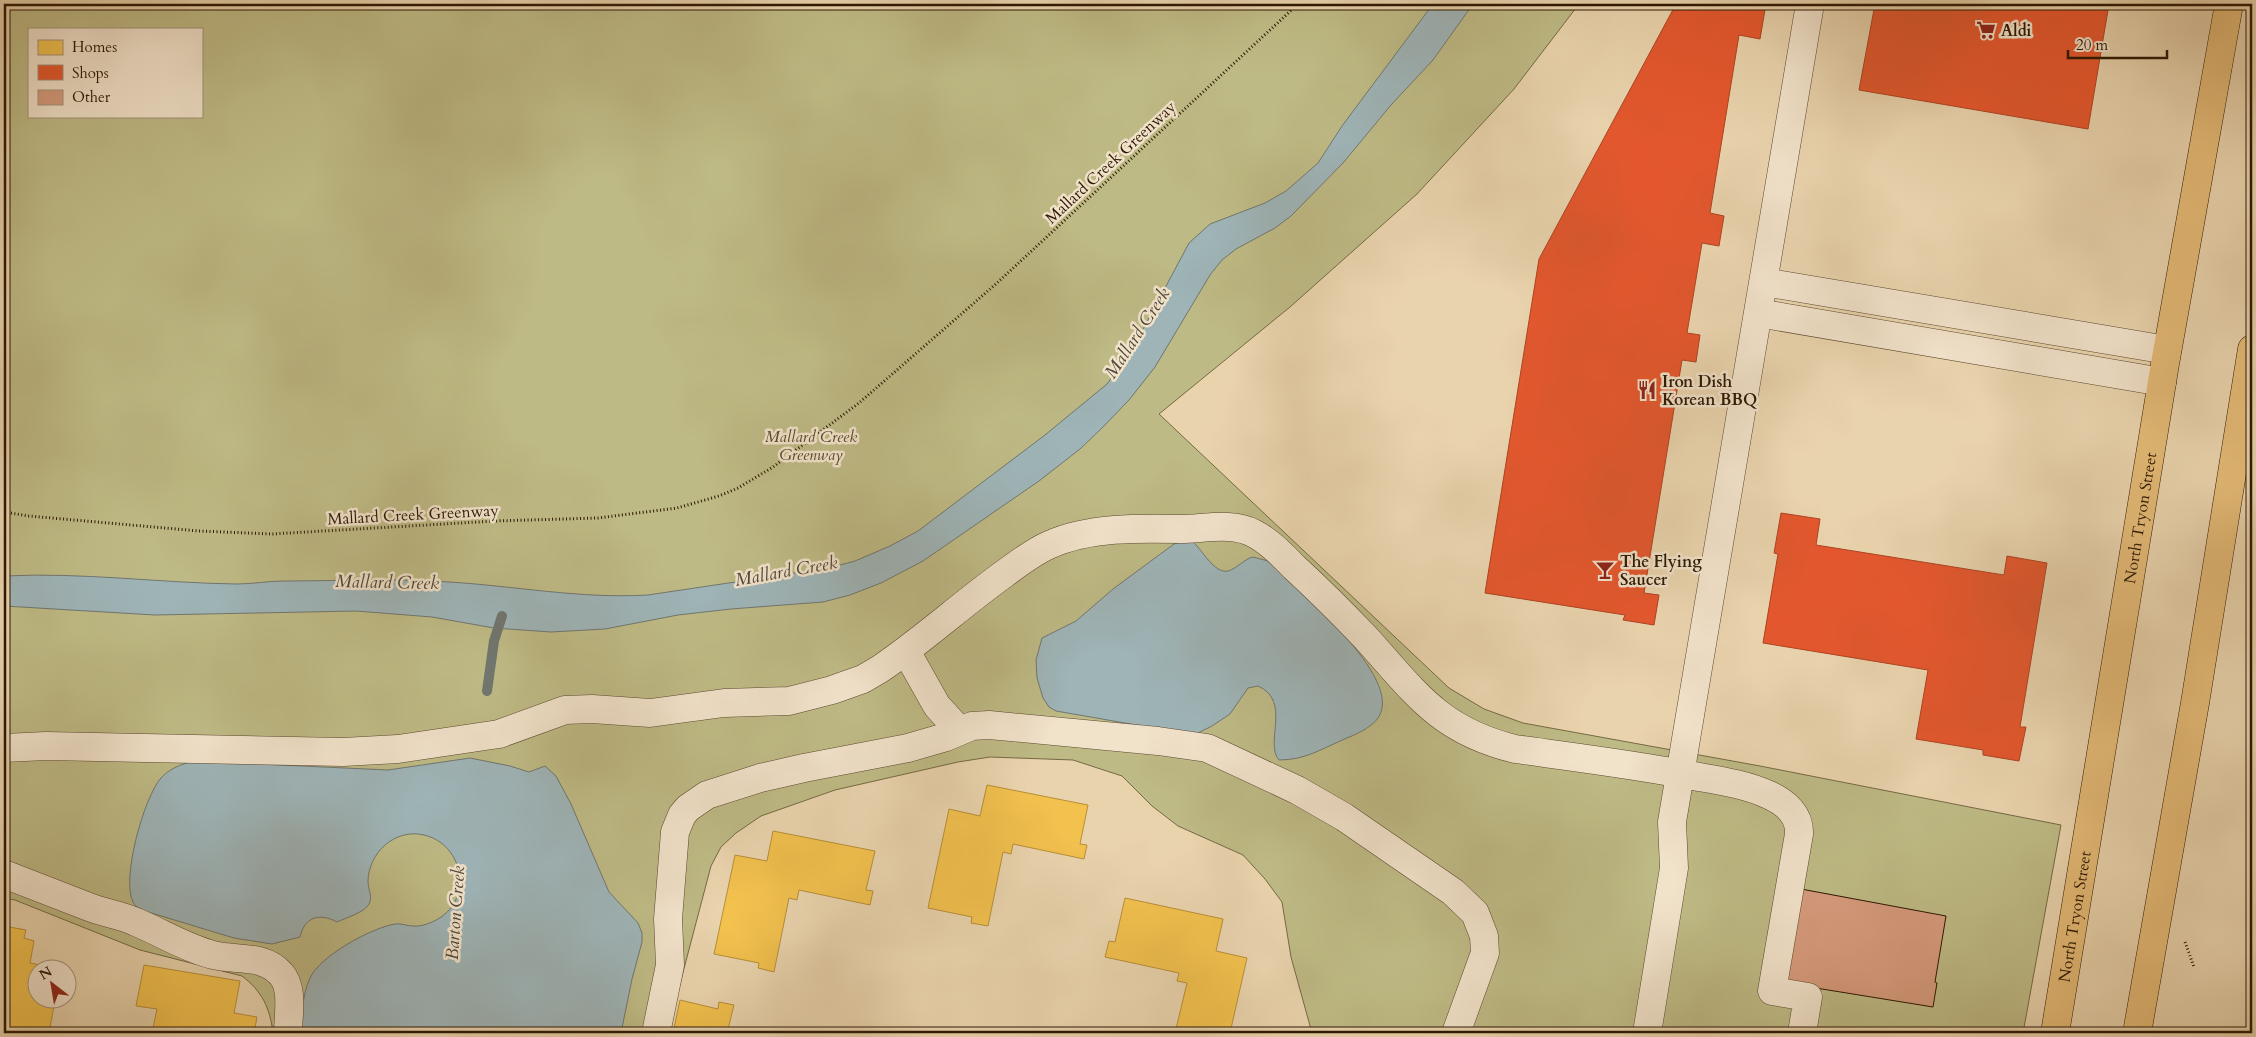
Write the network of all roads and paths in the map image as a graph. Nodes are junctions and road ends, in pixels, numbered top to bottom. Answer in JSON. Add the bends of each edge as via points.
{"nodes":[{"id":1,"x":1298,"y":4,"type":"edge"},
{"id":2,"x":1810,"y":4,"type":"edge"},
{"id":3,"x":2229,"y":4,"type":"edge"},
{"id":4,"x":1764,"y":282,"type":"junction"},
{"id":5,"x":1758,"y":313,"type":"junction"},
{"id":6,"x":2252,"y":349,"type":"edge"},
{"id":7,"x":2167,"y":350,"type":"junction"},
{"id":8,"x":2162,"y":382,"type":"junction"},
{"id":9,"x":4,"y":512,"type":"edge"},
{"id":10,"x":906,"y":651,"type":"junction"},
{"id":11,"x":960,"y":731,"type":"junction"},
{"id":12,"x":4,"y":748,"type":"edge"},
{"id":13,"x":1680,"y":774,"type":"junction"},
{"id":14,"x":4,"y":874,"type":"edge"},
{"id":15,"x":288,"y":1033,"type":"edge"},
{"id":16,"x":656,"y":1033,"type":"edge"},
{"id":17,"x":1456,"y":1033,"type":"edge"},
{"id":18,"x":1646,"y":1033,"type":"edge"},
{"id":19,"x":1802,"y":1033,"type":"edge"},
{"id":20,"x":2055,"y":1033,"type":"edge"},
{"id":21,"x":2137,"y":1033,"type":"edge"}],
"edges":[{"from":1,"to":9,"type":"path","name":"Mallard Creek Greenway","via":[[997,282],[859,403],[773,468],[719,496],[677,508],[598,518],[272,534],[199,531]]},
{"from":2,"to":4,"type":"lane"},
{"from":3,"to":7,"type":"main road","name":"North Tryon Street"},
{"from":4,"to":5,"type":"lane"},
{"from":4,"to":7,"type":"lane"},
{"from":5,"to":8,"type":"lane"},
{"from":5,"to":13,"type":"lane"},
{"from":6,"to":21,"type":"main road"},
{"from":7,"to":8,"type":"main road","name":"North Tryon Street"},
{"from":8,"to":20,"type":"main road","name":"North Tryon Street"},
{"from":10,"to":11,"type":"lane","via":[[937,706]]},
{"from":10,"to":12,"type":"lane","via":[[862,678],[789,701],[724,703],[650,713],[565,710],[500,734],[398,749],[343,752]]},
{"from":10,"to":13,"type":"lane","via":[[994,581],[1050,544],[1140,528],[1237,528],[1255,534],[1271,545],[1349,620],[1430,708],[1451,724],[1497,745],[1515,749]]},
{"from":11,"to":16,"type":"lane","via":[[908,748],[760,778],[707,795],[688,808],[675,832],[668,920],[670,965]]},
{"from":11,"to":17,"type":"lane","via":[[989,725],[1207,748],[1322,802],[1445,886],[1475,913],[1484,936],[1485,953]]},
{"from":13,"to":18,"type":"lane","via":[[1672,822],[1674,868]]},
{"from":13,"to":19,"type":"lane","via":[[1741,785],[1770,795],[1784,804],[1798,821],[1799,834],[1772,991],[1808,997]]},
{"from":14,"to":15,"type":"lane","via":[[135,921],[214,955],[268,964],[278,970],[287,984]]}]}
